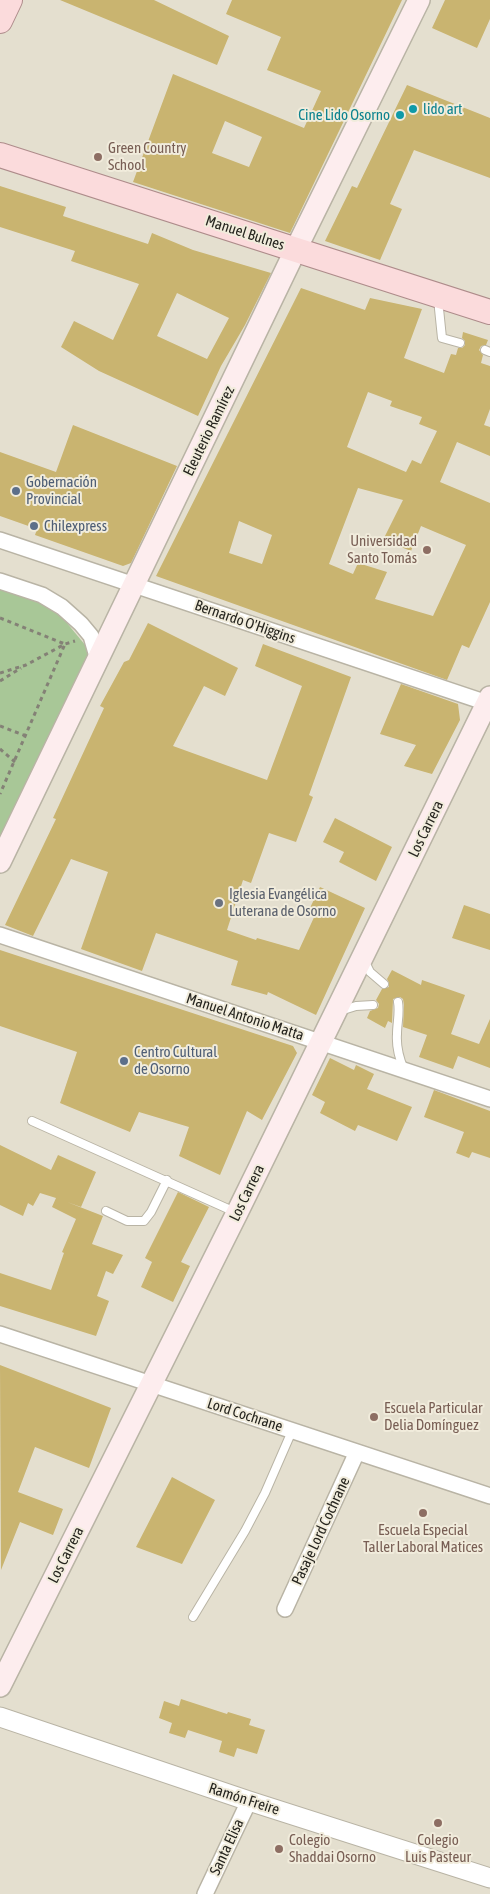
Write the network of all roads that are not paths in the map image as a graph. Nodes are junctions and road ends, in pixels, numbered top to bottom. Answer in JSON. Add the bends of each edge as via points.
{"nodes":[{"id":1,"x":10,"y":0,"type":"edge"},
{"id":2,"x":419,"y":0,"type":"edge"},
{"id":3,"x":0,"y":21,"type":"edge"},
{"id":4,"x":0,"y":155,"type":"edge"},
{"id":5,"x":296,"y":249,"type":"junction"},
{"id":6,"x":438,"y":295,"type":"junction"},
{"id":7,"x":490,"y":312,"type":"edge"},
{"id":8,"x":460,"y":343,"type":"dead end"},
{"id":9,"x":0,"y":540,"type":"edge"},
{"id":10,"x":0,"y":581,"type":"edge"},
{"id":11,"x":135,"y":585,"type":"junction"},
{"id":12,"x":98,"y":660,"type":"junction"},
{"id":13,"x":489,"y":701,"type":"edge"},
{"id":14,"x":0,"y":862,"type":"edge"},
{"id":15,"x":0,"y":936,"type":"edge"},
{"id":16,"x":364,"y":957,"type":"junction"},
{"id":17,"x":384,"y":984,"type":"dead end"},
{"id":18,"x":398,"y":1002,"type":"dead end"},
{"id":19,"x":373,"y":1005,"type":"dead end"},
{"id":20,"x":336,"y":1013,"type":"junction"},
{"id":21,"x":322,"y":1043,"type":"junction"},
{"id":22,"x":404,"y":1070,"type":"junction"},
{"id":23,"x":490,"y":1099,"type":"edge"},
{"id":24,"x":32,"y":1121,"type":"dead end"},
{"id":25,"x":167,"y":1180,"type":"junction"},
{"id":26,"x":106,"y":1211,"type":"dead end"},
{"id":27,"x":237,"y":1213,"type":"junction"},
{"id":28,"x":0,"y":1334,"type":"edge"},
{"id":29,"x":152,"y":1384,"type":"junction"},
{"id":30,"x":292,"y":1430,"type":"junction"},
{"id":31,"x":357,"y":1452,"type":"junction"},
{"id":32,"x":490,"y":1496,"type":"edge"},
{"id":33,"x":285,"y":1609,"type":"dead end"},
{"id":34,"x":193,"y":1618,"type":"dead end"},
{"id":35,"x":0,"y":1686,"type":"edge"},
{"id":36,"x":0,"y":1717,"type":"edge"},
{"id":37,"x":248,"y":1801,"type":"junction"},
{"id":38,"x":490,"y":1878,"type":"edge"},
{"id":39,"x":205,"y":1894,"type":"edge"}],
"edges":[{"from":1,"to":3,"type":"main road"},
{"from":2,"to":5,"type":"main road","name":"Eleuterio Ramírez"},
{"from":4,"to":5,"type":"main road","name":"Manuel Bulnes"},
{"from":5,"to":6,"type":"main road","name":"Manuel Bulnes"},
{"from":5,"to":11,"type":"main road","name":"Eleuterio Ramírez"},
{"from":6,"to":7,"type":"main road","name":"Manuel Bulnes"},
{"from":6,"to":8,"type":"lane","via":[[442,338]]},
{"from":9,"to":11,"type":"street","name":"Bernardo O'Higgins"},
{"from":10,"to":12,"type":"street","via":[[42,595],[62,607],[91,636]]},
{"from":11,"to":12,"type":"main road","name":"Eleuterio Ramírez"},
{"from":11,"to":13,"type":"street","name":"Bernardo O'Higgins"},
{"from":12,"to":14,"type":"main road","name":"Eleuterio Ramírez"},
{"from":13,"to":16,"type":"main road","name":"Los Carrera"},
{"from":15,"to":21,"type":"street","name":"Manuel Antonio Matta"},
{"from":16,"to":17,"type":"lane","via":[[370,972]]},
{"from":16,"to":20,"type":"main road","name":"Los Carrera"},
{"from":18,"to":22,"type":"lane","via":[[396,1044]]},
{"from":19,"to":20,"type":"lane","via":[[356,1006]]},
{"from":20,"to":21,"type":"main road","name":"Los Carrera"},
{"from":21,"to":22,"type":"street","name":"Manuel Antonio Matta"},
{"from":21,"to":27,"type":"main road","name":"Los Carrera"},
{"from":22,"to":23,"type":"street","name":"Manuel Antonio Matta"},
{"from":24,"to":25,"type":"lane"},
{"from":25,"to":26,"type":"lane","via":[[144,1221],[127,1221]]},
{"from":25,"to":27,"type":"lane"},
{"from":27,"to":29,"type":"main road","name":"Los Carrera"},
{"from":28,"to":29,"type":"street","name":"Lord Cochrane"},
{"from":29,"to":30,"type":"street","name":"Lord Cochrane"},
{"from":29,"to":35,"type":"main road","name":"Los Carrera"},
{"from":30,"to":31,"type":"street","name":"Lord Cochrane"},
{"from":30,"to":34,"type":"lane","via":[[265,1493]]},
{"from":31,"to":32,"type":"street","name":"Lord Cochrane"},
{"from":31,"to":33,"type":"street","name":"Pasaje Lord Cochrane"},
{"from":36,"to":37,"type":"street","name":"Ramón Freire"},
{"from":37,"to":38,"type":"street","name":"Ramón Freire"},
{"from":37,"to":39,"type":"street","name":"Santa Elisa"}]}
